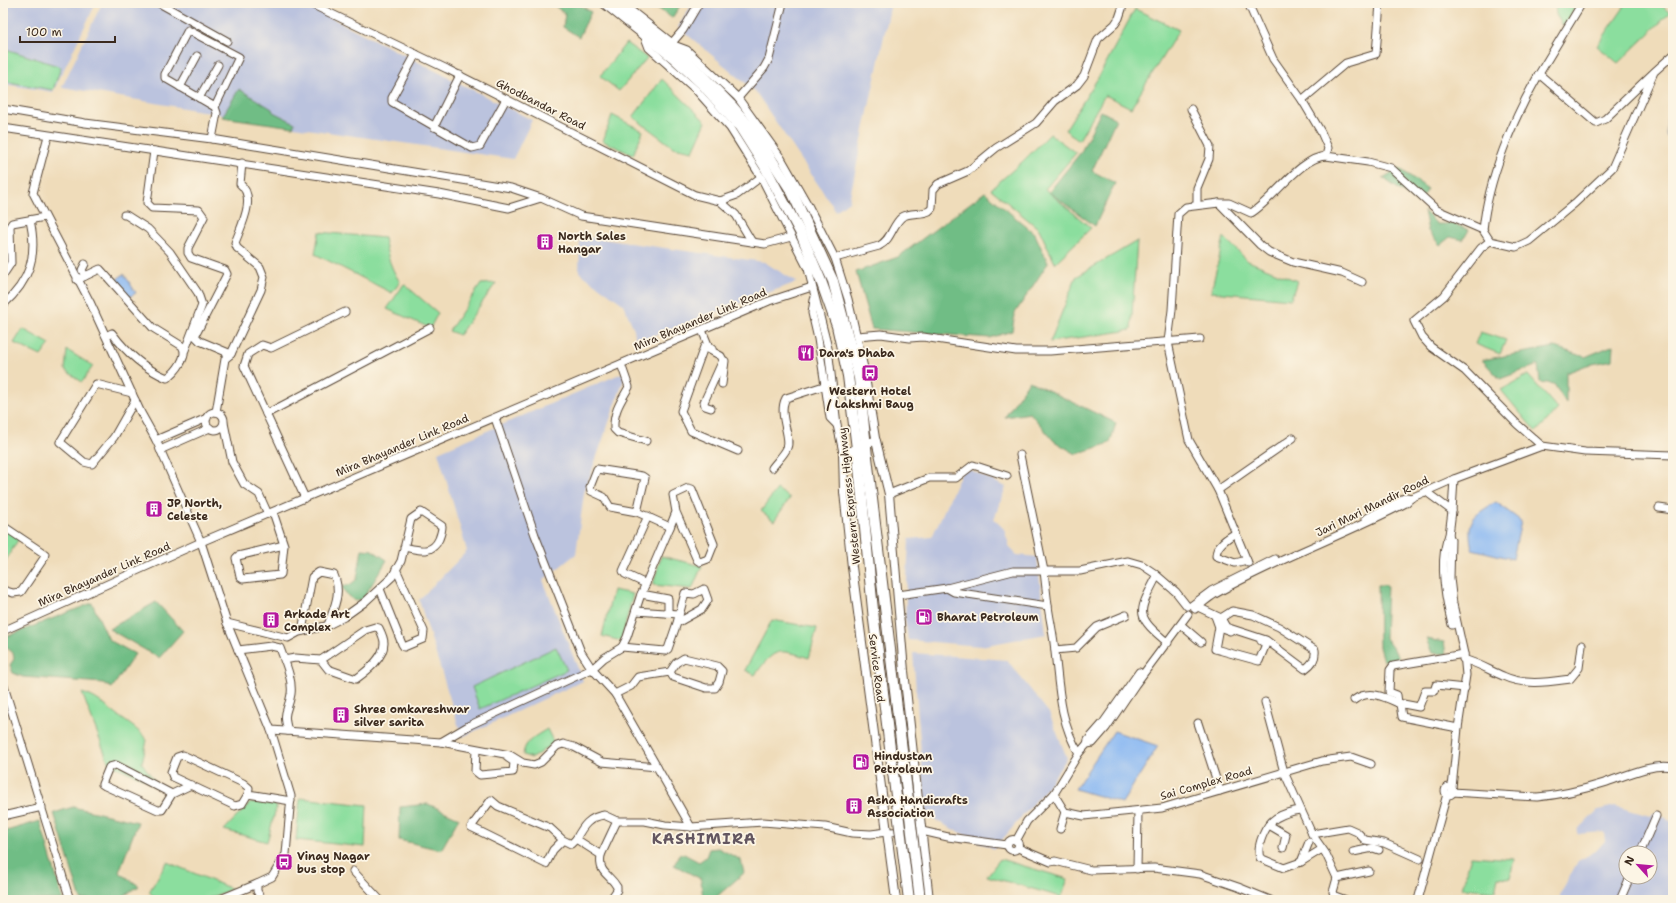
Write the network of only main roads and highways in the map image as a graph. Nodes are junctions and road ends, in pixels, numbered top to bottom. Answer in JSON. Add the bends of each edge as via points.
{"nodes":[{"id":1,"x":605,"y":3,"type":"edge"},
{"id":2,"x":619,"y":3,"type":"edge"},
{"id":3,"x":625,"y":13,"type":"junction"},
{"id":4,"x":871,"y":442,"type":"junction"},
{"id":5,"x":861,"y":454,"type":"junction"},
{"id":6,"x":896,"y":900,"type":"edge"},
{"id":7,"x":909,"y":900,"type":"edge"},
{"id":8,"x":920,"y":900,"type":"edge"},
{"id":9,"x":929,"y":900,"type":"edge"}],
"edges":[{"from":1,"to":3,"type":"highway","name":"Western Express Highway"},
{"from":2,"to":3,"type":"highway","name":"Western Express Highway"},
{"from":3,"to":4,"type":"highway","name":"Western Express Highway","via":[[670,44],[732,106],[756,134],[792,192],[833,281],[859,378]]},
{"from":3,"to":5,"type":"highway","name":"Western Express Highway","via":[[643,33],[703,85],[740,127],[802,234],[837,326]]},
{"from":4,"to":5,"type":"highway","name":"Western Express Highway"},
{"from":4,"to":9,"type":"main road","via":[[889,494]]},
{"from":5,"to":6,"type":"main road","name":"Service Road","via":[[843,452],[844,492]]},
{"from":5,"to":7,"type":"highway","name":"Western Express Highway","bridge":true,"via":[[874,620]]},
{"from":5,"to":8,"type":"highway","name":"Western Express Highway","bridge":true}]}
